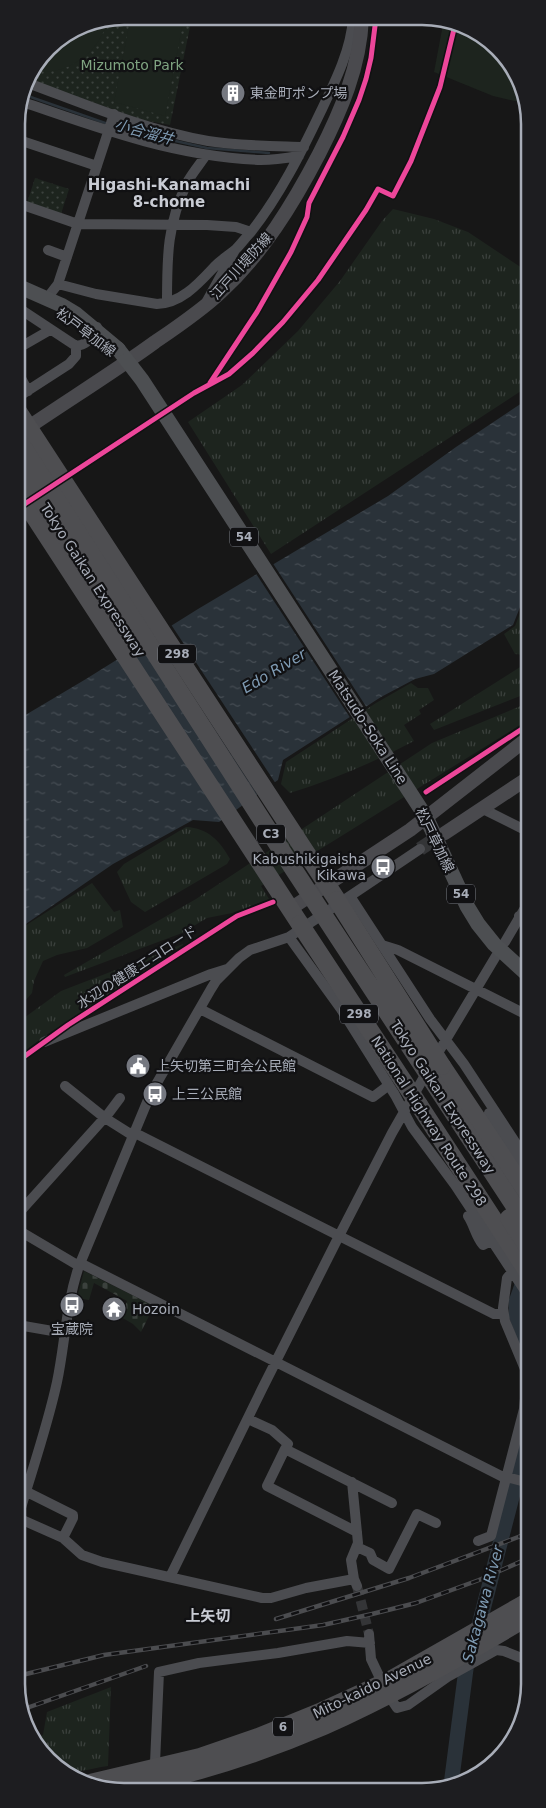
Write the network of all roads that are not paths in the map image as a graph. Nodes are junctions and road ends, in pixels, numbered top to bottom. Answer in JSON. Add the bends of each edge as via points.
{"nodes":[{"id":1,"x":352,"y":25,"type":"edge"},
{"id":2,"x":361,"y":25,"type":"edge"},
{"id":3,"x":33,"y":85,"type":"edge"},
{"id":4,"x":27,"y":104,"type":"edge"},
{"id":5,"x":114,"y":114,"type":"junction"},
{"id":6,"x":108,"y":132,"type":"junction"},
{"id":7,"x":25,"y":142,"type":"edge"},
{"id":8,"x":304,"y":147,"type":"junction"},
{"id":9,"x":206,"y":155,"type":"junction"},
{"id":10,"x":299,"y":156,"type":"junction"},
{"id":11,"x":97,"y":166,"type":"junction"},
{"id":12,"x":25,"y":206,"type":"edge"},
{"id":13,"x":78,"y":224,"type":"junction"},
{"id":14,"x":172,"y":225,"type":"junction"},
{"id":15,"x":251,"y":232,"type":"junction"},
{"id":16,"x":236,"y":249,"type":"junction"},
{"id":17,"x":48,"y":250,"type":"dead end"},
{"id":18,"x":67,"y":257,"type":"junction"},
{"id":19,"x":25,"y":286,"type":"edge"},
{"id":20,"x":55,"y":288,"type":"junction"},
{"id":21,"x":25,"y":289,"type":"edge"},
{"id":22,"x":167,"y":302,"type":"junction"},
{"id":23,"x":205,"y":305,"type":"junction"},
{"id":24,"x":25,"y":313,"type":"edge"},
{"id":25,"x":50,"y":330,"type":"junction"},
{"id":26,"x":25,"y":344,"type":"edge"},
{"id":27,"x":76,"y":346,"type":"junction"},
{"id":28,"x":127,"y":362,"type":"junction"},
{"id":29,"x":142,"y":380,"type":"joint"},
{"id":30,"x":25,"y":397,"type":"edge"},
{"id":31,"x":25,"y":430,"type":"edge"},
{"id":32,"x":25,"y":436,"type":"edge"},
{"id":33,"x":25,"y":439,"type":"edge"},
{"id":34,"x":25,"y":475,"type":"edge"},
{"id":35,"x":25,"y":502,"type":"edge"},
{"id":36,"x":521,"y":743,"type":"edge"},
{"id":37,"x":521,"y":782,"type":"edge"},
{"id":38,"x":413,"y":797,"type":"joint"},
{"id":39,"x":481,"y":808,"type":"junction"},
{"id":40,"x":426,"y":817,"type":"junction"},
{"id":41,"x":521,"y":828,"type":"edge"},
{"id":42,"x":444,"y":832,"type":"tunnel mouth"},
{"id":43,"x":420,"y":849,"type":"tunnel mouth"},
{"id":44,"x":327,"y":884,"type":"junction"},
{"id":45,"x":343,"y":898,"type":"junction"},
{"id":46,"x":290,"y":909,"type":"junction"},
{"id":47,"x":521,"y":922,"type":"edge"},
{"id":48,"x":294,"y":930,"type":"junction"},
{"id":49,"x":505,"y":942,"type":"dead end"},
{"id":50,"x":382,"y":945,"type":"junction"},
{"id":51,"x":496,"y":956,"type":"dead end"},
{"id":52,"x":228,"y":968,"type":"junction"},
{"id":53,"x":521,"y":969,"type":"edge"},
{"id":54,"x":476,"y":990,"type":"junction"},
{"id":55,"x":200,"y":1009,"type":"junction"},
{"id":56,"x":521,"y":1012,"type":"edge"},
{"id":57,"x":445,"y":1040,"type":"junction"},
{"id":58,"x":44,"y":1042,"type":"dead end"},
{"id":59,"x":454,"y":1052,"type":"junction"},
{"id":60,"x":389,"y":1085,"type":"junction"},
{"id":61,"x":65,"y":1086,"type":"dead end"},
{"id":62,"x":120,"y":1098,"type":"dead end"},
{"id":63,"x":412,"y":1108,"type":"junction"},
{"id":64,"x":105,"y":1118,"type":"junction"},
{"id":65,"x":133,"y":1134,"type":"junction"},
{"id":66,"x":521,"y":1151,"type":"edge"},
{"id":67,"x":433,"y":1157,"type":"junction"},
{"id":68,"x":521,"y":1162,"type":"edge"},
{"id":69,"x":521,"y":1187,"type":"edge"},
{"id":70,"x":25,"y":1206,"type":"edge"},
{"id":71,"x":521,"y":1207,"type":"edge"},
{"id":72,"x":521,"y":1216,"type":"edge"},
{"id":73,"x":509,"y":1230,"type":"dead end"},
{"id":74,"x":25,"y":1234,"type":"edge"},
{"id":75,"x":339,"y":1236,"type":"junction"},
{"id":76,"x":489,"y":1242,"type":"dead end"},
{"id":77,"x":521,"y":1261,"type":"edge"},
{"id":78,"x":521,"y":1262,"type":"edge"},
{"id":79,"x":521,"y":1262,"type":"edge"},
{"id":80,"x":79,"y":1264,"type":"junction"},
{"id":81,"x":521,"y":1264,"type":"edge"},
{"id":82,"x":503,"y":1314,"type":"junction"},
{"id":83,"x":25,"y":1326,"type":"edge"},
{"id":84,"x":64,"y":1333,"type":"junction"},
{"id":85,"x":521,"y":1359,"type":"edge"},
{"id":86,"x":276,"y":1362,"type":"junction"},
{"id":87,"x":248,"y":1418,"type":"junction"},
{"id":88,"x":521,"y":1421,"type":"edge"},
{"id":89,"x":285,"y":1449,"type":"junction"},
{"id":90,"x":507,"y":1478,"type":"junction"},
{"id":91,"x":521,"y":1481,"type":"edge"},
{"id":92,"x":352,"y":1482,"type":"junction"},
{"id":93,"x":25,"y":1491,"type":"joint"},
{"id":94,"x":392,"y":1503,"type":"dead end"},
{"id":95,"x":25,"y":1521,"type":"edge"},
{"id":96,"x":436,"y":1523,"type":"dead end"},
{"id":97,"x":357,"y":1532,"type":"junction"},
{"id":98,"x":63,"y":1538,"type":"junction"},
{"id":99,"x":478,"y":1541,"type":"dead end"},
{"id":100,"x":357,"y":1547,"type":"junction"},
{"id":101,"x":170,"y":1577,"type":"junction"},
{"id":102,"x":521,"y":1606,"type":"edge"},
{"id":103,"x":521,"y":1623,"type":"edge"},
{"id":104,"x":484,"y":1650,"type":"junction"},
{"id":105,"x":461,"y":1656,"type":"junction"},
{"id":106,"x":521,"y":1658,"type":"edge"},
{"id":107,"x":380,"y":1678,"type":"dead end"},
{"id":108,"x":393,"y":1702,"type":"dead end"},
{"id":109,"x":154,"y":1763,"type":"dead end"},
{"id":110,"x":100,"y":1780,"type":"edge"},
{"id":111,"x":149,"y":1783,"type":"edge"}],
"edges":[{"from":1,"to":8,"type":"street","via":[[331,91]]},
{"from":2,"to":23,"type":"main road","name":"江戸川堤防線","via":[[349,89],[308,175],[262,246]]},
{"from":3,"to":5,"type":"street"},
{"from":4,"to":6,"type":"street"},
{"from":5,"to":6,"type":"street"},
{"from":5,"to":8,"type":"street","via":[[209,141]]},
{"from":6,"to":9,"type":"street"},
{"from":6,"to":11,"type":"street"},
{"from":7,"to":11,"type":"street"},
{"from":8,"to":10,"type":"street"},
{"from":9,"to":10,"type":"street","via":[[263,160]]},
{"from":9,"to":14,"type":"street","via":[[188,181]]},
{"from":10,"to":15,"type":"street"},
{"from":11,"to":13,"type":"street"},
{"from":12,"to":13,"type":"street"},
{"from":13,"to":14,"type":"street"},
{"from":13,"to":18,"type":"street"},
{"from":14,"to":15,"type":"street","via":[[236,227]]},
{"from":14,"to":22,"type":"street","via":[[167,250]]},
{"from":15,"to":16,"type":"street"},
{"from":16,"to":22,"type":"street","via":[[194,288]]},
{"from":16,"to":23,"type":"street"},
{"from":17,"to":18,"type":"street"},
{"from":18,"to":20,"type":"street"},
{"from":19,"to":20,"type":"street"},
{"from":20,"to":22,"type":"street","via":[[157,304]]},
{"from":20,"to":27,"type":"street","via":[[94,321],[98,330],[83,345]]},
{"from":21,"to":28,"type":"main road","name":"松戸草加線","number":"54","bridge":true,"via":[[76,314]]},
{"from":23,"to":28,"type":"main road","name":"江戸川堤防線"},
{"from":24,"to":25,"type":"street"},
{"from":25,"to":26,"type":"street"},
{"from":25,"to":27,"type":"street"},
{"from":27,"to":30,"type":"street","via":[[76,356],[69,364]]},
{"from":28,"to":29,"type":"main road","name":"松戸草加線","number":"54"},
{"from":28,"to":31,"type":"main road","name":"江戸川堤防線"},
{"from":29,"to":38,"type":"main road","name":"Matsudo-Soka Line","number":"54"},
{"from":32,"to":44,"type":"highway","number":"298","via":[[40,446]]},
{"from":33,"to":72,"type":"highway","name":"Tokyo Gaikan Expressway","number":"C3","bridge":true,"via":[[289,862]]},
{"from":34,"to":77,"type":"highway","name":"Tokyo Gaikan Expressway","number":"C3","bridge":true,"via":[[292,883]]},
{"from":35,"to":46,"type":"highway","name":"National Highway Route 298","number":"298"},
{"from":36,"to":40,"type":"main road"},
{"from":37,"to":39,"type":"main road"},
{"from":38,"to":40,"type":"main road","name":"松戸草加線","number":"54"},
{"from":39,"to":41,"type":"street"},
{"from":39,"to":42,"type":"main road"},
{"from":40,"to":44,"type":"main road"},
{"from":40,"to":53,"type":"main road","name":"松戸草加線","number":"54","via":[[466,906],[494,944]]},
{"from":43,"to":45,"type":"street"},
{"from":44,"to":45,"type":"highway","number":"298"},
{"from":44,"to":46,"type":"main road"},
{"from":45,"to":48,"type":"street"},
{"from":45,"to":50,"type":"street"},
{"from":45,"to":69,"type":"highway","number":"298","bridge":true,"via":[[442,1066]]},
{"from":46,"to":48,"type":"highway","name":"National Highway Route 298","number":"298"},
{"from":47,"to":49,"type":"street"},
{"from":48,"to":52,"type":"street","via":[[250,950]]},
{"from":48,"to":60,"type":"street"},
{"from":48,"to":63,"type":"highway","name":"National Highway Route 298","number":"298","bridge":true},
{"from":50,"to":54,"type":"street"},
{"from":50,"to":57,"type":"street"},
{"from":51,"to":54,"type":"street"},
{"from":52,"to":55,"type":"street","via":[[216,981]]},
{"from":52,"to":58,"type":"street"},
{"from":54,"to":56,"type":"street"},
{"from":54,"to":57,"type":"street"},
{"from":55,"to":60,"type":"street","via":[[373,1097]]},
{"from":55,"to":65,"type":"street","via":[[156,1082]]},
{"from":57,"to":59,"type":"street"},
{"from":57,"to":63,"type":"street"},
{"from":59,"to":66,"type":"street"},
{"from":59,"to":68,"type":"street"},
{"from":60,"to":63,"type":"street"},
{"from":61,"to":64,"type":"street"},
{"from":62,"to":64,"type":"street"},
{"from":63,"to":67,"type":"street","via":[[412,1127]]},
{"from":63,"to":75,"type":"street"},
{"from":63,"to":78,"type":"highway","name":"National Highway Route 298","number":"298"},
{"from":64,"to":65,"type":"street"},
{"from":64,"to":70,"type":"street"},
{"from":65,"to":75,"type":"street"},
{"from":65,"to":80,"type":"street"},
{"from":67,"to":76,"type":"street","via":[[442,1177],[474,1225],[480,1242],[483,1245]]},
{"from":67,"to":79,"type":"street"},
{"from":71,"to":73,"type":"street"},
{"from":74,"to":80,"type":"street"},
{"from":75,"to":82,"type":"street","via":[[494,1314]]},
{"from":75,"to":86,"type":"street"},
{"from":80,"to":84,"type":"street"},
{"from":80,"to":86,"type":"street"},
{"from":81,"to":82,"type":"street","via":[[507,1278]]},
{"from":82,"to":85,"type":"street"},
{"from":83,"to":84,"type":"street"},
{"from":84,"to":93,"type":"street","via":[[56,1384]]},
{"from":86,"to":87,"type":"street"},
{"from":86,"to":90,"type":"street"},
{"from":87,"to":89,"type":"street","via":[[272,1430],[288,1444]]},
{"from":87,"to":101,"type":"street"},
{"from":88,"to":90,"type":"street"},
{"from":89,"to":92,"type":"street"},
{"from":89,"to":97,"type":"street","via":[[267,1486]]},
{"from":90,"to":91,"type":"street"},
{"from":90,"to":99,"type":"street","via":[[492,1536]]},
{"from":92,"to":94,"type":"street"},
{"from":92,"to":97,"type":"street"},
{"from":93,"to":98,"type":"street","via":[[73,1515]]},
{"from":95,"to":98,"type":"street"},
{"from":96,"to":100,"type":"street","via":[[417,1514],[389,1569]]},
{"from":97,"to":100,"type":"street"},
{"from":98,"to":101,"type":"street","via":[[82,1555]]},
{"from":100,"to":101,"type":"street","via":[[351,1560],[355,1582],[306,1588],[272,1598]]},
{"from":102,"to":105,"type":"highway","name":"Mito-kaido Avenue","number":"6","via":[[490,1624]]},
{"from":103,"to":104,"type":"highway","name":"Mito-kaido Avenue","number":"6"},
{"from":104,"to":105,"type":"highway","name":"Mito-kaido Avenue","number":"6"},
{"from":104,"to":106,"type":"street","via":[[504,1651]]},
{"from":105,"to":108,"type":"street","via":[[408,1705],[397,1708]]},
{"from":105,"to":110,"type":"highway","name":"Mito-kaido Avenue","number":"6","via":[[390,1680],[258,1737],[200,1757]]},
{"from":105,"to":111,"type":"highway","name":"Mito-kaido Avenue","number":"6","via":[[324,1726],[262,1751]]},
{"from":107,"to":109,"type":"street","via":[[371,1659],[370,1639],[198,1663],[159,1672]]}]}
